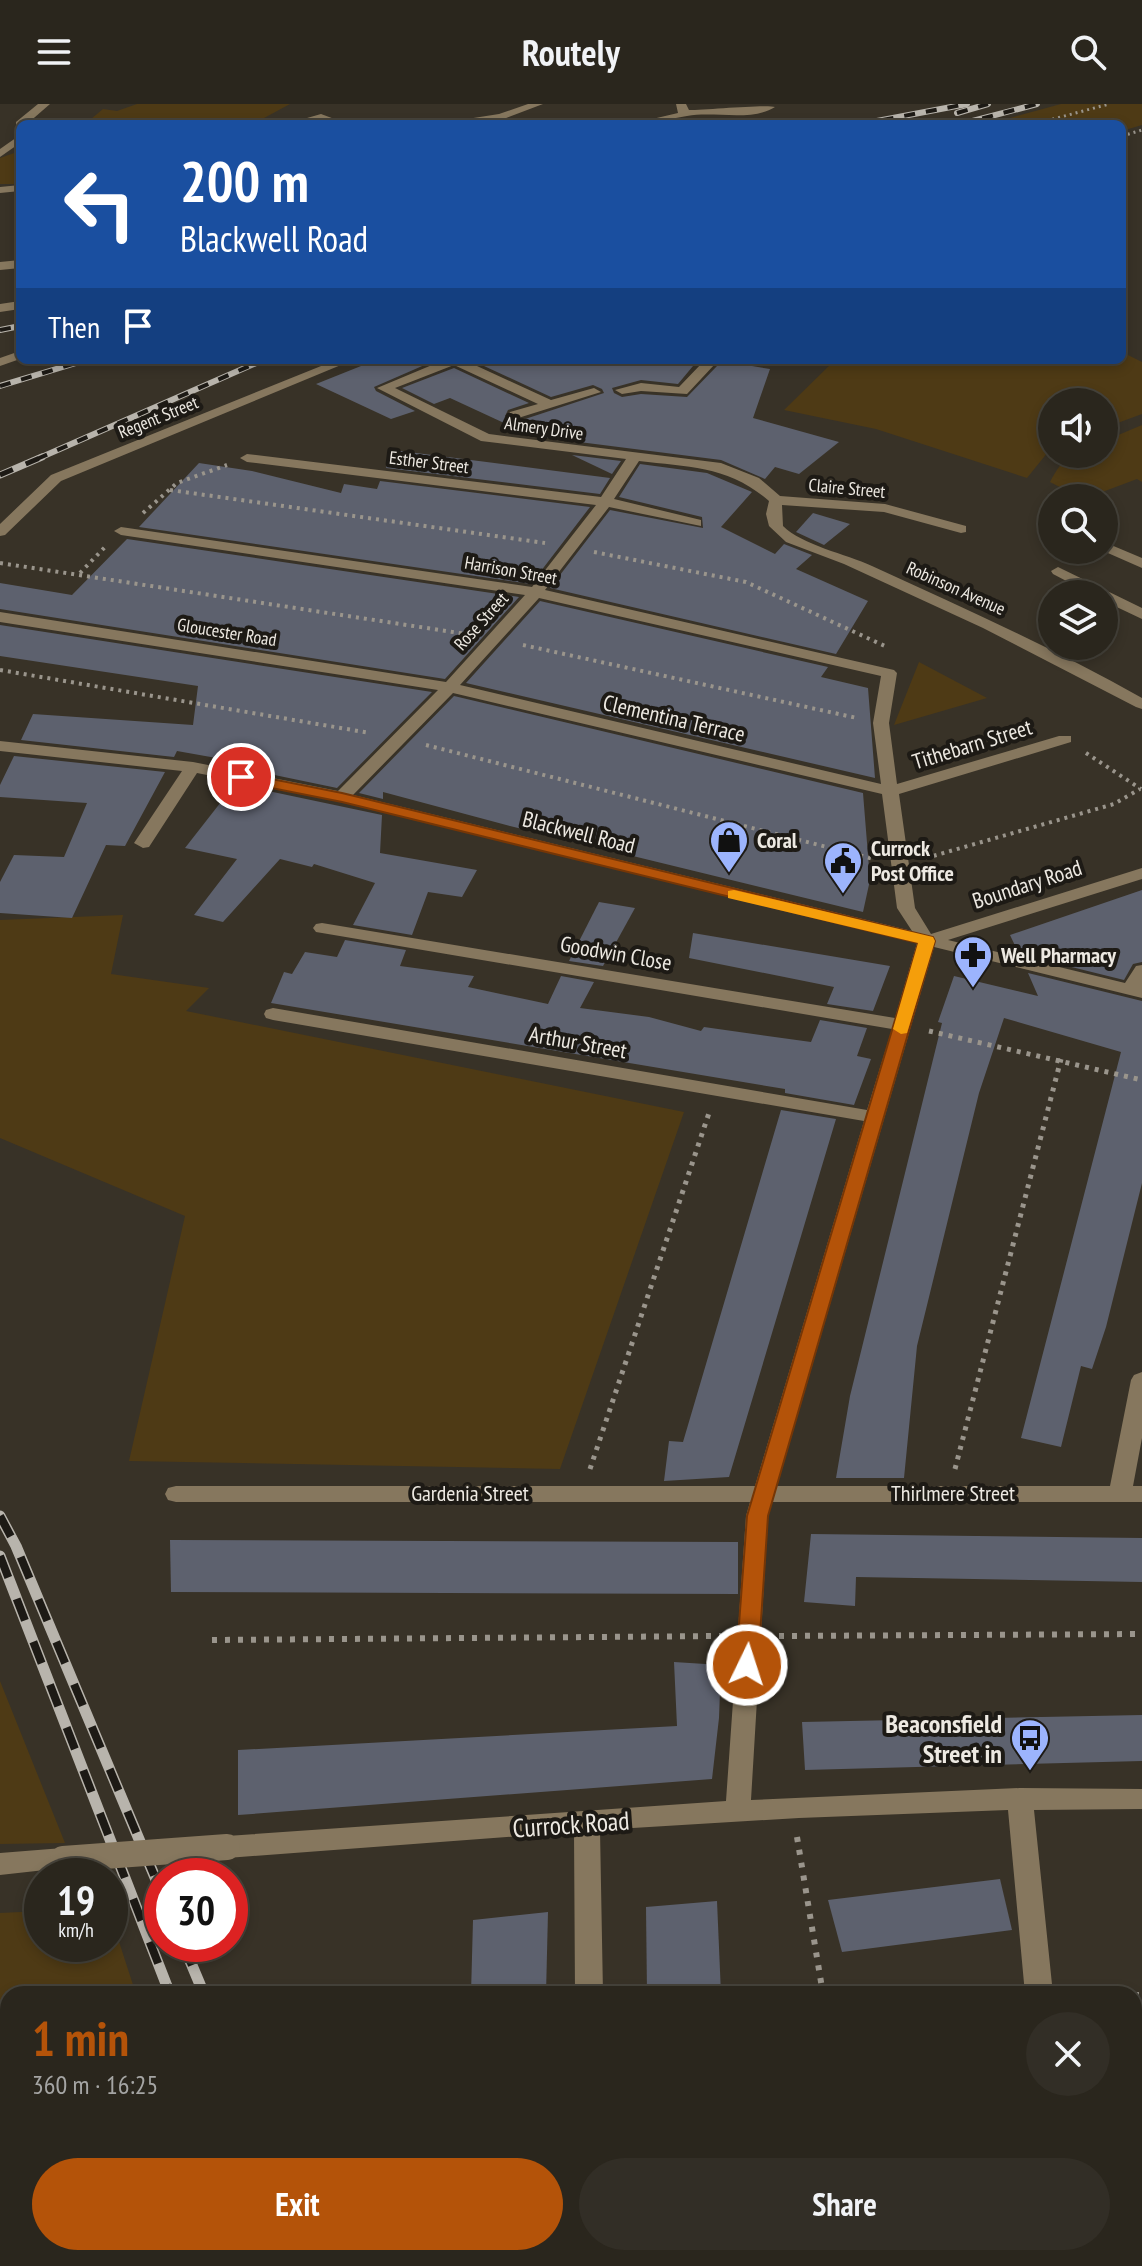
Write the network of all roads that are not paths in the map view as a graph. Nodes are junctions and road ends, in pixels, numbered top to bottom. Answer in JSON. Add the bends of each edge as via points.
{"nodes":[{"id":1,"x":45,"y":104,"type":"edge"},
{"id":2,"x":538,"y":104,"type":"edge"},
{"id":3,"x":770,"y":107,"type":"dead end"},
{"id":4,"x":682,"y":108,"type":"edge"},
{"id":5,"x":25,"y":120,"type":"edge"},
{"id":6,"x":308,"y":120,"type":"edge"},
{"id":7,"x":330,"y":120,"type":"edge"},
{"id":8,"x":475,"y":120,"type":"edge"},
{"id":9,"x":659,"y":120,"type":"edge"},
{"id":10,"x":16,"y":141,"type":"edge"},
{"id":11,"x":0,"y":154,"type":"edge"},
{"id":12,"x":337,"y":364,"type":"edge"},
{"id":13,"x":444,"y":364,"type":"edge"},
{"id":14,"x":463,"y":364,"type":"edge"},
{"id":15,"x":709,"y":364,"type":"edge"},
{"id":16,"x":622,"y":390,"type":"dead end"},
{"id":17,"x":594,"y":392,"type":"dead end"},
{"id":18,"x":548,"y":404,"type":"junction"},
{"id":19,"x":515,"y":415,"type":"dead end"},
{"id":20,"x":247,"y":458,"type":"road end"},
{"id":21,"x":634,"y":458,"type":"junction"},
{"id":22,"x":776,"y":500,"type":"junction"},
{"id":23,"x":607,"y":502,"type":"junction"},
{"id":24,"x":696,"y":523,"type":"dead end"},
{"id":25,"x":961,"y":529,"type":"dead end"},
{"id":26,"x":121,"y":531,"type":"road end"},
{"id":27,"x":0,"y":532,"type":"edge"},
{"id":28,"x":1118,"y":553,"type":"edge"},
{"id":29,"x":1142,"y":564,"type":"edge"},
{"id":30,"x":1058,"y":571,"type":"dead end"},
{"id":31,"x":1076,"y":580,"type":"edge"},
{"id":32,"x":533,"y":592,"type":"junction"},
{"id":33,"x":1118,"y":602,"type":"edge"},
{"id":34,"x":1142,"y":614,"type":"edge"},
{"id":35,"x":0,"y":617,"type":"edge"},
{"id":36,"x":447,"y":687,"type":"junction"},
{"id":37,"x":1142,"y":704,"type":"edge"},
{"id":38,"x":1065,"y":739,"type":"road end"},
{"id":39,"x":0,"y":746,"type":"edge"},
{"id":40,"x":193,"y":767,"type":"junction"},
{"id":41,"x":891,"y":791,"type":"junction"},
{"id":42,"x":342,"y":797,"type":"junction"},
{"id":43,"x":143,"y":843,"type":"dead end"},
{"id":44,"x":1142,"y":873,"type":"edge"},
{"id":45,"x":322,"y":928,"type":"dead end"},
{"id":46,"x":927,"y":941,"type":"junction"},
{"id":47,"x":1142,"y":970,"type":"edge"},
{"id":48,"x":1136,"y":991,"type":"edge"},
{"id":49,"x":273,"y":1014,"type":"dead end"},
{"id":50,"x":902,"y":1025,"type":"junction"},
{"id":51,"x":875,"y":1117,"type":"junction"},
{"id":52,"x":1142,"y":1380,"type":"edge"},
{"id":53,"x":764,"y":1492,"type":"junction"},
{"id":54,"x":176,"y":1494,"type":"dead end"},
{"id":55,"x":1131,"y":1494,"type":"edge"},
{"id":56,"x":1020,"y":1798,"type":"junction"},
{"id":57,"x":1142,"y":1799,"type":"edge"},
{"id":58,"x":738,"y":1811,"type":"junction"},
{"id":59,"x":587,"y":1823,"type":"junction"},
{"id":60,"x":0,"y":1864,"type":"edge"},
{"id":61,"x":589,"y":1986,"type":"edge"},
{"id":62,"x":1038,"y":1986,"type":"edge"}],
"edges":[{"from":1,"to":5,"type":"street"},
{"from":2,"to":8,"type":"street"},
{"from":3,"to":4,"type":"street","via":[[727,113]]},
{"from":4,"to":9,"type":"street"},
{"from":6,"to":7,"type":"street"},
{"from":10,"to":11,"type":"street"},
{"from":12,"to":27,"type":"street","name":"Regent Street","via":[[56,478]]},
{"from":13,"to":21,"type":"street","name":"Almery Drive","via":[[384,388],[486,438]]},
{"from":14,"to":18,"type":"street"},
{"from":15,"to":16,"type":"street","via":[[682,391]]},
{"from":17,"to":18,"type":"street"},
{"from":18,"to":19,"type":"street"},
{"from":20,"to":23,"type":"street","name":"Esther Street"},
{"from":21,"to":22,"type":"street","name":"Almery Drive","via":[[721,467],[754,481]]},
{"from":21,"to":23,"type":"street","name":"Rose Street"},
{"from":22,"to":25,"type":"street","name":"Claire Street","via":[[885,508]]},
{"from":22,"to":37,"type":"street","name":"Robinson Avenue","via":[[774,522],[795,542],[965,612]]},
{"from":23,"to":24,"type":"street","name":"Esther Street"},
{"from":23,"to":32,"type":"street","name":"Rose Street"},
{"from":26,"to":32,"type":"street","name":"Harrison Street"},
{"from":28,"to":29,"type":"street"},
{"from":30,"to":31,"type":"street"},
{"from":32,"to":36,"type":"street","name":"Rose Street"},
{"from":32,"to":41,"type":"street","name":"Harrison Street","via":[[889,673],[881,723]]},
{"from":33,"to":34,"type":"street"},
{"from":35,"to":36,"type":"street","name":"Gloucester Road"},
{"from":36,"to":41,"type":"street","name":"Clementina Terrace"},
{"from":36,"to":42,"type":"street","name":"Rose Street"},
{"from":38,"to":41,"type":"street","name":"Tithebarn Street"},
{"from":39,"to":40,"type":"street","name":"Blackwell Road"},
{"from":40,"to":42,"type":"street","name":"Blackwell Road"},
{"from":40,"to":43,"type":"street"},
{"from":41,"to":46,"type":"street","via":[[906,908]]},
{"from":42,"to":46,"type":"street","name":"Blackwell Road"},
{"from":44,"to":46,"type":"street","name":"Boundary Road"},
{"from":45,"to":50,"type":"street","name":"Goodwin Close"},
{"from":46,"to":48,"type":"street","name":"Blackwell Road"},
{"from":46,"to":50,"type":"street"},
{"from":47,"to":48,"type":"street"},
{"from":49,"to":51,"type":"street","name":"Arthur Street"},
{"from":50,"to":51,"type":"street"},
{"from":51,"to":53,"type":"street"},
{"from":52,"to":55,"type":"street"},
{"from":53,"to":54,"type":"street","name":"Gardenia Street"},
{"from":53,"to":55,"type":"street","name":"Thirlmere Street"},
{"from":53,"to":58,"type":"street","via":[[757,1516]]},
{"from":56,"to":57,"type":"street","name":"Currock Road"},
{"from":56,"to":58,"type":"street","name":"Currock Road"},
{"from":56,"to":62,"type":"street"},
{"from":58,"to":59,"type":"street","name":"Currock Road"},
{"from":59,"to":60,"type":"street","name":"Currock Road","bridge":true},
{"from":59,"to":61,"type":"street"}]}
